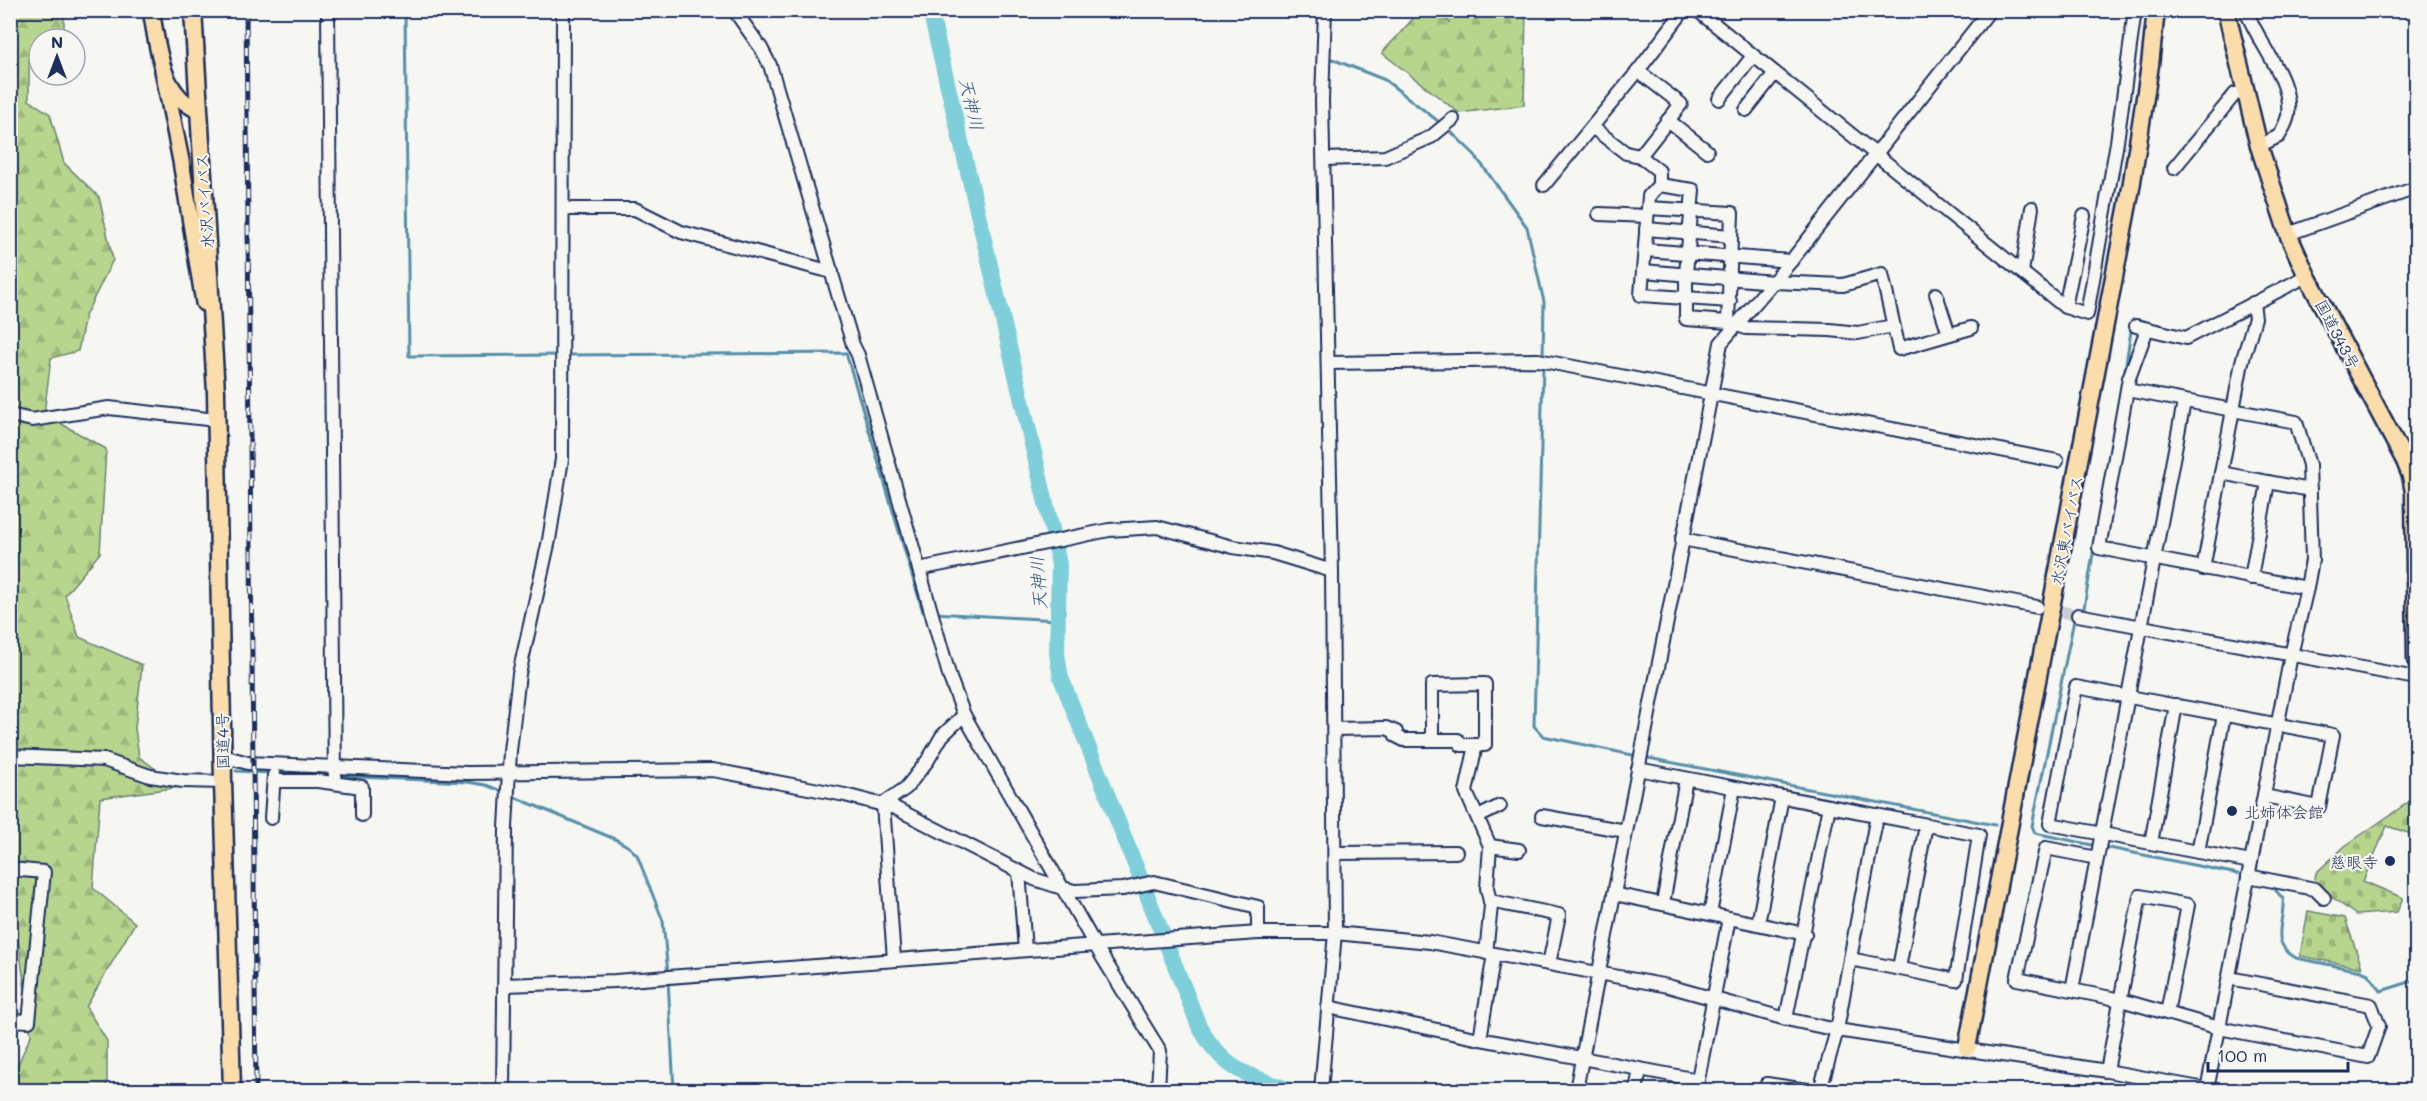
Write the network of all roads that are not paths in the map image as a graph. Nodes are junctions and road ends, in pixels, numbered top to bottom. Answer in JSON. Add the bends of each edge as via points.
{"nodes":[{"id":1,"x":151,"y":10,"type":"edge"},
{"id":2,"x":193,"y":10,"type":"edge"},
{"id":3,"x":328,"y":10,"type":"edge"},
{"id":4,"x":563,"y":10,"type":"edge"},
{"id":5,"x":734,"y":10,"type":"edge"},
{"id":6,"x":1325,"y":10,"type":"edge"},
{"id":7,"x":1684,"y":10,"type":"edge"},
{"id":8,"x":1697,"y":10,"type":"edge"},
{"id":9,"x":1990,"y":10,"type":"edge"},
{"id":10,"x":2135,"y":10,"type":"edge"},
{"id":11,"x":2156,"y":10,"type":"edge"},
{"id":12,"x":2226,"y":10,"type":"edge"},
{"id":13,"x":2246,"y":10,"type":"edge"},
{"id":14,"x":1753,"y":56,"type":"junction"},
{"id":15,"x":163,"y":70,"type":"junction"},
{"id":16,"x":1638,"y":70,"type":"junction"},
{"id":17,"x":1775,"y":74,"type":"junction"},
{"id":18,"x":2246,"y":93,"type":"junction"},
{"id":19,"x":1719,"y":99,"type":"dead end"},
{"id":20,"x":198,"y":110,"type":"junction"},
{"id":21,"x":1746,"y":110,"type":"dead end"},
{"id":22,"x":1453,"y":119,"type":"dead end"},
{"id":23,"x":1668,"y":120,"type":"junction"},
{"id":24,"x":1592,"y":127,"type":"junction"},
{"id":25,"x":2259,"y":146,"type":"junction"},
{"id":26,"x":1707,"y":151,"type":"dead end"},
{"id":27,"x":1877,"y":155,"type":"junction"},
{"id":28,"x":1640,"y":156,"type":"junction"},
{"id":29,"x":1324,"y":159,"type":"junction"},
{"id":30,"x":2175,"y":168,"type":"dead end"},
{"id":31,"x":1544,"y":185,"type":"dead end"},
{"id":32,"x":1659,"y":185,"type":"junction"},
{"id":33,"x":2416,"y":188,"type":"edge"},
{"id":34,"x":2032,"y":208,"type":"dead end"},
{"id":35,"x":564,"y":209,"type":"junction"},
{"id":36,"x":1648,"y":212,"type":"junction"},
{"id":37,"x":1691,"y":212,"type":"junction"},
{"id":38,"x":1599,"y":213,"type":"dead end"},
{"id":39,"x":2084,"y":216,"type":"dead end"},
{"id":40,"x":1646,"y":229,"type":"junction"},
{"id":41,"x":1689,"y":232,"type":"junction"},
{"id":42,"x":2288,"y":234,"type":"junction"},
{"id":43,"x":1731,"y":236,"type":"junction"},
{"id":44,"x":1645,"y":250,"type":"junction"},
{"id":45,"x":1688,"y":253,"type":"junction"},
{"id":46,"x":1730,"y":256,"type":"junction"},
{"id":47,"x":1791,"y":261,"type":"junction"},
{"id":48,"x":1643,"y":271,"type":"junction"},
{"id":49,"x":832,"y":272,"type":"junction"},
{"id":50,"x":2022,"y":272,"type":"junction"},
{"id":51,"x":1686,"y":274,"type":"junction"},
{"id":52,"x":2307,"y":276,"type":"junction"},
{"id":53,"x":1729,"y":277,"type":"junction"},
{"id":54,"x":1774,"y":282,"type":"junction"},
{"id":55,"x":1936,"y":294,"type":"dead end"},
{"id":56,"x":1686,"y":298,"type":"junction"},
{"id":57,"x":1730,"y":301,"type":"junction"},
{"id":58,"x":2253,"y":303,"type":"junction"},
{"id":59,"x":2065,"y":307,"type":"junction"},
{"id":60,"x":1732,"y":323,"type":"junction"},
{"id":61,"x":1893,"y":326,"type":"junction"},
{"id":62,"x":1971,"y":328,"type":"dead end"},
{"id":63,"x":1948,"y":334,"type":"junction"},
{"id":64,"x":1329,"y":363,"type":"junction"},
{"id":65,"x":2127,"y":390,"type":"junction"},
{"id":66,"x":216,"y":392,"type":"junction"},
{"id":67,"x":1711,"y":394,"type":"junction"},
{"id":68,"x":2184,"y":402,"type":"junction"},
{"id":69,"x":2233,"y":411,"type":"junction"},
{"id":70,"x":10,"y":415,"type":"edge"},
{"id":71,"x":216,"y":420,"type":"junction"},
{"id":72,"x":2057,"y":461,"type":"dead end"},
{"id":73,"x":2221,"y":473,"type":"junction"},
{"id":74,"x":2414,"y":477,"type":"edge"},
{"id":75,"x":2268,"y":482,"type":"junction"},
{"id":76,"x":2310,"y":490,"type":"junction"},
{"id":77,"x":1682,"y":539,"type":"junction"},
{"id":78,"x":2154,"y":560,"type":"junction"},
{"id":79,"x":2203,"y":568,"type":"junction"},
{"id":80,"x":919,"y":569,"type":"junction"},
{"id":81,"x":1332,"y":571,"type":"junction"},
{"id":82,"x":2251,"y":578,"type":"junction"},
{"id":83,"x":2307,"y":588,"type":"junction"},
{"id":84,"x":2037,"y":607,"type":"tunnel mouth"},
{"id":85,"x":2078,"y":615,"type":"tunnel mouth"},
{"id":86,"x":2142,"y":627,"type":"junction"},
{"id":87,"x":2416,"y":627,"type":"edge"},
{"id":88,"x":2291,"y":656,"type":"junction"},
{"id":89,"x":2416,"y":660,"type":"edge"},
{"id":90,"x":2416,"y":678,"type":"edge"},
{"id":91,"x":2128,"y":695,"type":"junction"},
{"id":92,"x":2176,"y":705,"type":"junction"},
{"id":93,"x":964,"y":715,"type":"junction"},
{"id":94,"x":2224,"y":715,"type":"junction"},
{"id":95,"x":2278,"y":725,"type":"junction"},
{"id":96,"x":1334,"y":729,"type":"junction"},
{"id":97,"x":1432,"y":740,"type":"junction"},
{"id":98,"x":1476,"y":745,"type":"junction"},
{"id":99,"x":10,"y":756,"type":"edge"},
{"id":100,"x":223,"y":756,"type":"junction"},
{"id":101,"x":1639,"y":760,"type":"junction"},
{"id":102,"x":274,"y":772,"type":"junction"},
{"id":103,"x":508,"y":773,"type":"junction"},
{"id":104,"x":336,"y":774,"type":"junction"},
{"id":105,"x":1686,"y":779,"type":"junction"},
{"id":106,"x":223,"y":782,"type":"junction"},
{"id":107,"x":1734,"y":788,"type":"junction"},
{"id":108,"x":2264,"y":796,"type":"junction"},
{"id":109,"x":1782,"y":797,"type":"junction"},
{"id":110,"x":883,"y":804,"type":"junction"},
{"id":111,"x":1500,"y":806,"type":"dead end"},
{"id":112,"x":1829,"y":806,"type":"junction"},
{"id":113,"x":362,"y":814,"type":"dead end"},
{"id":114,"x":1542,"y":816,"type":"dead end"},
{"id":115,"x":1877,"y":816,"type":"junction"},
{"id":116,"x":1478,"y":817,"type":"junction"},
{"id":117,"x":271,"y":818,"type":"dead end"},
{"id":118,"x":1926,"y":825,"type":"junction"},
{"id":119,"x":1626,"y":831,"type":"junction"},
{"id":120,"x":2102,"y":834,"type":"junction"},
{"id":121,"x":2151,"y":843,"type":"junction"},
{"id":122,"x":1490,"y":846,"type":"junction"},
{"id":123,"x":1519,"y":850,"type":"dead end"},
{"id":124,"x":1456,"y":852,"type":"dead end"},
{"id":125,"x":2198,"y":852,"type":"junction"},
{"id":126,"x":1335,"y":853,"type":"junction"},
{"id":127,"x":2097,"y":858,"type":"junction"},
{"id":128,"x":2251,"y":862,"type":"junction"},
{"id":129,"x":10,"y":869,"type":"edge"},
{"id":130,"x":1019,"y":872,"type":"junction"},
{"id":131,"x":2248,"y":876,"type":"junction"},
{"id":132,"x":1062,"y":888,"type":"junction"},
{"id":133,"x":1614,"y":894,"type":"junction"},
{"id":134,"x":2324,"y":898,"type":"dead end"},
{"id":135,"x":1490,"y":901,"type":"junction"},
{"id":136,"x":1662,"y":903,"type":"junction"},
{"id":137,"x":1710,"y":914,"type":"junction"},
{"id":138,"x":1729,"y":918,"type":"junction"},
{"id":139,"x":1758,"y":924,"type":"junction"},
{"id":140,"x":1258,"y":933,"type":"junction"},
{"id":141,"x":1335,"y":933,"type":"junction"},
{"id":142,"x":1805,"y":934,"type":"junction"},
{"id":143,"x":1095,"y":945,"type":"junction"},
{"id":144,"x":1025,"y":950,"type":"junction"},
{"id":145,"x":1490,"y":953,"type":"junction"},
{"id":146,"x":1850,"y":959,"type":"junction"},
{"id":147,"x":894,"y":960,"type":"junction"},
{"id":148,"x":1550,"y":964,"type":"junction"},
{"id":149,"x":1899,"y":968,"type":"junction"},
{"id":150,"x":1599,"y":973,"type":"junction"},
{"id":151,"x":2229,"y":978,"type":"junction"},
{"id":152,"x":505,"y":985,"type":"junction"},
{"id":153,"x":2072,"y":990,"type":"junction"},
{"id":154,"x":1714,"y":998,"type":"junction"},
{"id":155,"x":2121,"y":1000,"type":"junction"},
{"id":156,"x":1328,"y":1007,"type":"junction"},
{"id":157,"x":2167,"y":1012,"type":"junction"},
{"id":158,"x":1786,"y":1019,"type":"junction"},
{"id":159,"x":10,"y":1020,"type":"edge"},
{"id":160,"x":2219,"y":1028,"type":"junction"},
{"id":161,"x":1837,"y":1030,"type":"junction"},
{"id":162,"x":1480,"y":1039,"type":"junction"},
{"id":163,"x":1967,"y":1048,"type":"junction"},
{"id":164,"x":1582,"y":1059,"type":"junction"},
{"id":165,"x":1640,"y":1070,"type":"junction"},
{"id":166,"x":2107,"y":1071,"type":"junction"},
{"id":167,"x":1697,"y":1085,"type":"edge"},
{"id":168,"x":232,"y":1090,"type":"edge"},
{"id":169,"x":503,"y":1090,"type":"edge"},
{"id":170,"x":1158,"y":1090,"type":"edge"},
{"id":171,"x":1321,"y":1090,"type":"edge"},
{"id":172,"x":1576,"y":1090,"type":"edge"},
{"id":173,"x":1636,"y":1090,"type":"edge"},
{"id":174,"x":1766,"y":1090,"type":"edge"},
{"id":175,"x":1807,"y":1090,"type":"edge"},
{"id":176,"x":1820,"y":1090,"type":"edge"},
{"id":177,"x":2208,"y":1090,"type":"edge"}],
"edges":[{"from":1,"to":15,"type":"main road"},
{"from":2,"to":20,"type":"highway","name":"水沢バイパス"},
{"from":3,"to":104,"type":"street"},
{"from":4,"to":35,"type":"street"},
{"from":5,"to":49,"type":"street","via":[[770,64]]},
{"from":6,"to":29,"type":"street"},
{"from":7,"to":16,"type":"street"},
{"from":8,"to":14,"type":"street"},
{"from":9,"to":27,"type":"street"},
{"from":10,"to":59,"type":"street","via":[[2087,314]]},
{"from":11,"to":163,"type":"highway","name":"水沢東バイパス","via":[[2131,188]]},
{"from":12,"to":18,"type":"highway","name":"国道343号"},
{"from":13,"to":25,"type":"street","via":[[2288,97],[2288,117],[2279,136]]},
{"from":14,"to":17,"type":"street"},
{"from":14,"to":19,"type":"street"},
{"from":15,"to":20,"type":"main road","via":[[186,105]]},
{"from":15,"to":66,"type":"main road","via":[[190,215]]},
{"from":16,"to":23,"type":"street","via":[[1681,104]]},
{"from":16,"to":24,"type":"street"},
{"from":17,"to":21,"type":"street"},
{"from":17,"to":27,"type":"street"},
{"from":18,"to":25,"type":"highway","name":"国道343号"},
{"from":18,"to":30,"type":"street","via":[[2235,94]]},
{"from":20,"to":66,"type":"highway","name":"水沢バイパス"},
{"from":22,"to":29,"type":"street","via":[[1431,137],[1385,156]]},
{"from":23,"to":26,"type":"street"},
{"from":23,"to":28,"type":"street"},
{"from":24,"to":28,"type":"street","via":[[1626,153]]},
{"from":24,"to":31,"type":"street"},
{"from":25,"to":42,"type":"highway","name":"国道343号"},
{"from":27,"to":47,"type":"street"},
{"from":27,"to":50,"type":"street"},
{"from":28,"to":32,"type":"street","via":[[1659,171]]},
{"from":29,"to":64,"type":"street"},
{"from":32,"to":36,"type":"street","via":[[1649,196]]},
{"from":32,"to":37,"type":"street","via":[[1693,190]]},
{"from":33,"to":42,"type":"street"},
{"from":34,"to":50,"type":"street"},
{"from":35,"to":49,"type":"street","via":[[634,209],[681,232]]},
{"from":35,"to":103,"type":"street","via":[[562,459],[549,540],[519,674]]},
{"from":36,"to":37,"type":"street"},
{"from":36,"to":38,"type":"street"},
{"from":36,"to":40,"type":"street"},
{"from":37,"to":41,"type":"street"},
{"from":37,"to":43,"type":"street","via":[[1732,213]]},
{"from":39,"to":59,"type":"street"},
{"from":40,"to":41,"type":"street"},
{"from":40,"to":44,"type":"street"},
{"from":41,"to":43,"type":"street"},
{"from":41,"to":45,"type":"street"},
{"from":42,"to":52,"type":"highway","name":"国道343号"},
{"from":43,"to":46,"type":"street"},
{"from":44,"to":45,"type":"street"},
{"from":44,"to":48,"type":"street"},
{"from":45,"to":46,"type":"street"},
{"from":45,"to":51,"type":"street"},
{"from":46,"to":47,"type":"street"},
{"from":46,"to":53,"type":"street"},
{"from":47,"to":54,"type":"street"},
{"from":48,"to":51,"type":"street"},
{"from":48,"to":56,"type":"street","via":[[1641,295]]},
{"from":49,"to":80,"type":"street"},
{"from":50,"to":59,"type":"street"},
{"from":51,"to":53,"type":"street"},
{"from":51,"to":56,"type":"street"},
{"from":52,"to":58,"type":"street"},
{"from":52,"to":74,"type":"highway","name":"国道343号"},
{"from":53,"to":54,"type":"street"},
{"from":53,"to":57,"type":"street"},
{"from":54,"to":60,"type":"street"},
{"from":54,"to":61,"type":"street","via":[[1843,285],[1882,274]]},
{"from":55,"to":63,"type":"street"},
{"from":56,"to":57,"type":"street"},
{"from":56,"to":60,"type":"street","via":[[1686,319]]},
{"from":57,"to":60,"type":"street"},
{"from":58,"to":65,"type":"street","via":[[2186,338],[2141,328]]},
{"from":58,"to":69,"type":"street","via":[[2256,318],[2242,362]]},
{"from":60,"to":61,"type":"street","via":[[1746,328],[1858,333]]},
{"from":60,"to":67,"type":"street","via":[[1721,343]]},
{"from":61,"to":63,"type":"street","via":[[1899,349]]},
{"from":62,"to":63,"type":"street"},
{"from":64,"to":67,"type":"street","via":[[1543,361]]},
{"from":64,"to":81,"type":"street"},
{"from":65,"to":68,"type":"street"},
{"from":65,"to":78,"type":"street","via":[[2099,548]]},
{"from":66,"to":71,"type":"highway","name":"国道4号"},
{"from":67,"to":72,"type":"street"},
{"from":67,"to":77,"type":"street"},
{"from":68,"to":69,"type":"street"},
{"from":68,"to":78,"type":"street"},
{"from":69,"to":73,"type":"street"},
{"from":69,"to":76,"type":"street","via":[[2296,422],[2310,465]]},
{"from":70,"to":71,"type":"street","via":[[32,420],[109,408]]},
{"from":71,"to":100,"type":"highway","name":"国道4号"},
{"from":73,"to":75,"type":"street"},
{"from":73,"to":79,"type":"street"},
{"from":74,"to":87,"type":"highway","name":"国道343号"},
{"from":75,"to":76,"type":"street"},
{"from":75,"to":82,"type":"street"},
{"from":76,"to":83,"type":"street","via":[[2312,560]]},
{"from":77,"to":84,"type":"street"},
{"from":77,"to":101,"type":"street"},
{"from":78,"to":79,"type":"street"},
{"from":78,"to":86,"type":"street"},
{"from":79,"to":82,"type":"street"},
{"from":80,"to":81,"type":"street","via":[[1108,530],[1157,527],[1273,553]]},
{"from":80,"to":93,"type":"street"},
{"from":81,"to":96,"type":"street"},
{"from":82,"to":83,"type":"street"},
{"from":83,"to":88,"type":"street"},
{"from":85,"to":86,"type":"street"},
{"from":86,"to":88,"type":"street"},
{"from":86,"to":91,"type":"street"},
{"from":87,"to":89,"type":"highway","name":"国道343号"},
{"from":88,"to":90,"type":"street"},
{"from":88,"to":95,"type":"street"},
{"from":91,"to":92,"type":"street"},
{"from":91,"to":120,"type":"street"},
{"from":91,"to":120,"type":"street","via":[[2076,687],[2052,812],[2050,824]]},
{"from":92,"to":94,"type":"street"},
{"from":92,"to":121,"type":"street"},
{"from":93,"to":110,"type":"street","via":[[942,736],[906,788]]},
{"from":93,"to":132,"type":"street"},
{"from":94,"to":95,"type":"street"},
{"from":94,"to":125,"type":"street"},
{"from":95,"to":108,"type":"street"},
{"from":95,"to":108,"type":"street","via":[[2333,735],[2319,807]]},
{"from":96,"to":97,"type":"street","via":[[1386,728],[1404,740]]},
{"from":96,"to":126,"type":"street"},
{"from":97,"to":98,"type":"street"},
{"from":97,"to":98,"type":"street","via":[[1432,685],[1485,684],[1485,745]]},
{"from":98,"to":116,"type":"street","via":[[1466,792]]},
{"from":99,"to":106,"type":"street","via":[[104,760],[150,776]]},
{"from":100,"to":102,"type":"street"},
{"from":100,"to":106,"type":"highway","name":"国道4号"},
{"from":101,"to":105,"type":"street"},
{"from":101,"to":119,"type":"street"},
{"from":102,"to":104,"type":"street"},
{"from":102,"to":104,"type":"street"},
{"from":102,"to":117,"type":"street"},
{"from":103,"to":104,"type":"street"},
{"from":103,"to":110,"type":"street","via":[[689,768]]},
{"from":103,"to":152,"type":"street"},
{"from":104,"to":113,"type":"street","via":[[362,787]]},
{"from":105,"to":107,"type":"street"},
{"from":105,"to":136,"type":"street"},
{"from":106,"to":168,"type":"highway","name":"国道4号"},
{"from":107,"to":109,"type":"street"},
{"from":107,"to":137,"type":"street"},
{"from":108,"to":128,"type":"street"},
{"from":109,"to":112,"type":"street"},
{"from":109,"to":139,"type":"street"},
{"from":110,"to":130,"type":"street","via":[[932,825]]},
{"from":110,"to":147,"type":"street"},
{"from":111,"to":116,"type":"street"},
{"from":112,"to":115,"type":"street"},
{"from":112,"to":142,"type":"street"},
{"from":114,"to":119,"type":"street"},
{"from":115,"to":118,"type":"street"},
{"from":115,"to":146,"type":"street"},
{"from":116,"to":122,"type":"street"},
{"from":118,"to":149,"type":"street"},
{"from":118,"to":149,"type":"street","via":[[1979,835],[1956,980]]},
{"from":119,"to":133,"type":"street"},
{"from":120,"to":121,"type":"street"},
{"from":120,"to":127,"type":"street"},
{"from":121,"to":125,"type":"street"},
{"from":122,"to":123,"type":"street"},
{"from":122,"to":135,"type":"street"},
{"from":124,"to":126,"type":"street"},
{"from":125,"to":128,"type":"street"},
{"from":126,"to":141,"type":"street"},
{"from":127,"to":153,"type":"street"},
{"from":127,"to":153,"type":"street","via":[[2046,848],[2017,979]]},
{"from":128,"to":131,"type":"street"},
{"from":129,"to":159,"type":"street","via":[[44,873],[29,1022]]},
{"from":130,"to":132,"type":"street"},
{"from":130,"to":144,"type":"street"},
{"from":131,"to":134,"type":"street","via":[[2315,889]]},
{"from":131,"to":151,"type":"street"},
{"from":132,"to":140,"type":"street","via":[[1123,888],[1154,882],[1258,908]]},
{"from":132,"to":143,"type":"street"},
{"from":133,"to":136,"type":"street"},
{"from":133,"to":150,"type":"street"},
{"from":135,"to":145,"type":"street"},
{"from":135,"to":148,"type":"street","via":[[1559,915]]},
{"from":136,"to":137,"type":"street"},
{"from":137,"to":138,"type":"street"},
{"from":138,"to":139,"type":"street"},
{"from":138,"to":154,"type":"street"},
{"from":139,"to":142,"type":"street"},
{"from":140,"to":141,"type":"street"},
{"from":140,"to":143,"type":"street"},
{"from":141,"to":145,"type":"street","via":[[1430,942]]},
{"from":141,"to":156,"type":"street"},
{"from":142,"to":158,"type":"street"},
{"from":143,"to":144,"type":"street"},
{"from":143,"to":170,"type":"street","via":[[1160,1051]]},
{"from":144,"to":147,"type":"street"},
{"from":145,"to":148,"type":"street"},
{"from":145,"to":162,"type":"street"},
{"from":146,"to":149,"type":"street"},
{"from":146,"to":161,"type":"street"},
{"from":147,"to":152,"type":"street","via":[[615,981]]},
{"from":148,"to":150,"type":"street"},
{"from":150,"to":154,"type":"street"},
{"from":150,"to":164,"type":"street"},
{"from":151,"to":160,"type":"street"},
{"from":151,"to":160,"type":"street","via":[[2371,1005],[2379,1026],[2368,1057]]},
{"from":152,"to":169,"type":"street"},
{"from":153,"to":155,"type":"street"},
{"from":154,"to":158,"type":"street"},
{"from":154,"to":167,"type":"street"},
{"from":155,"to":157,"type":"street"},
{"from":155,"to":157,"type":"street","via":[[2140,896],[2188,905]]},
{"from":155,"to":166,"type":"street"},
{"from":156,"to":162,"type":"street"},
{"from":156,"to":171,"type":"street"},
{"from":157,"to":160,"type":"street"},
{"from":158,"to":161,"type":"street"},
{"from":160,"to":177,"type":"street"},
{"from":161,"to":163,"type":"street"},
{"from":161,"to":176,"type":"street"},
{"from":162,"to":164,"type":"street"},
{"from":163,"to":166,"type":"street"},
{"from":164,"to":165,"type":"street"},
{"from":164,"to":172,"type":"street"},
{"from":165,"to":167,"type":"street"},
{"from":165,"to":173,"type":"street"},
{"from":166,"to":177,"type":"street"},
{"from":174,"to":175,"type":"street","via":[[1767,1084]]}]}
